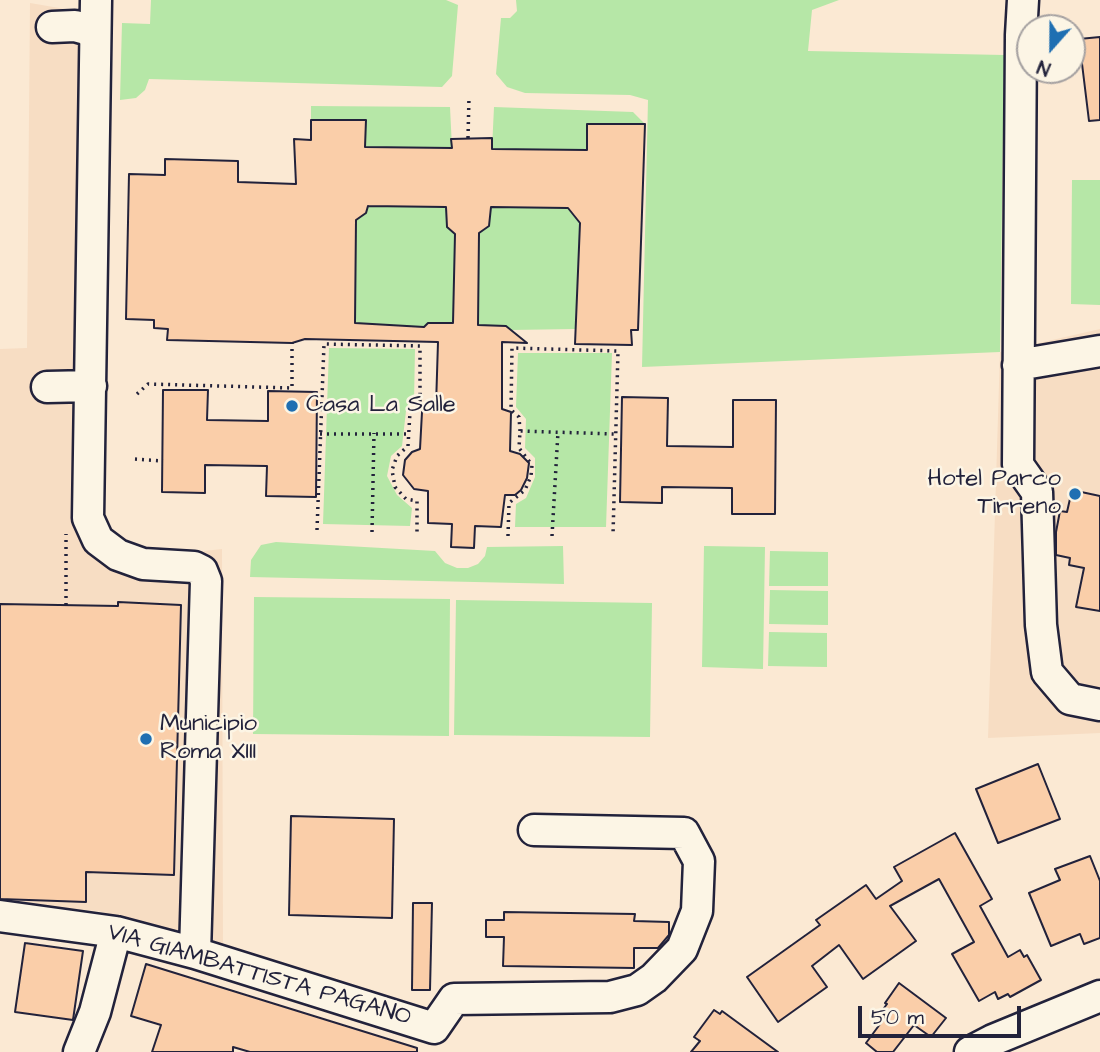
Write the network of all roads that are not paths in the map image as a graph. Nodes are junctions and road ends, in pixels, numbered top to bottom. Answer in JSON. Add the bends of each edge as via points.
{"nodes":[{"id":1,"x":96,"y":0,"type":"edge"},
{"id":2,"x":1023,"y":0,"type":"edge"},
{"id":3,"x":52,"y":27,"type":"dead end"},
{"id":4,"x":95,"y":36,"type":"junction"},
{"id":5,"x":1100,"y":351,"type":"edge"},
{"id":6,"x":1018,"y":365,"type":"junction"},
{"id":7,"x":91,"y":386,"type":"junction"},
{"id":8,"x":47,"y":387,"type":"dead end"},
{"id":9,"x":1100,"y":705,"type":"edge"},
{"id":10,"x":534,"y":830,"type":"dead end"},
{"id":11,"x":0,"y":916,"type":"edge"},
{"id":12,"x":116,"y":932,"type":"junction"},
{"id":13,"x":195,"y":953,"type":"junction"},
{"id":14,"x":1100,"y":996,"type":"edge"},
{"id":15,"x":438,"y":1040,"type":"edge"},
{"id":16,"x":79,"y":1052,"type":"edge"},
{"id":17,"x":970,"y":1052,"type":"edge"}],
"edges":[{"from":1,"to":4,"type":"street"},
{"from":2,"to":6,"type":"street"},
{"from":3,"to":4,"type":"street","via":[[75,26]]},
{"from":4,"to":7,"type":"street"},
{"from":5,"to":6,"type":"street"},
{"from":6,"to":9,"type":"street","via":[[1018,465],[1037,492],[1047,672],[1070,699]]},
{"from":7,"to":8,"type":"street"},
{"from":7,"to":13,"type":"street","via":[[88,515],[94,534],[107,548],[131,560],[199,569],[206,585]]},
{"from":10,"to":15,"type":"street","via":[[684,833],[699,861],[697,911],[682,949],[637,990],[610,997],[454,999],[446,1007]]},
{"from":11,"to":12,"type":"street","name":"VIA GIAMBATTISTA PAGANO"},
{"from":12,"to":13,"type":"street","name":"VIA GIAMBATTISTA PAGANO"},
{"from":12,"to":16,"type":"street","via":[[95,1012]]},
{"from":13,"to":15,"type":"street","name":"VIA GIAMBATTISTA PAGANO"},
{"from":14,"to":17,"type":"street"}]}
